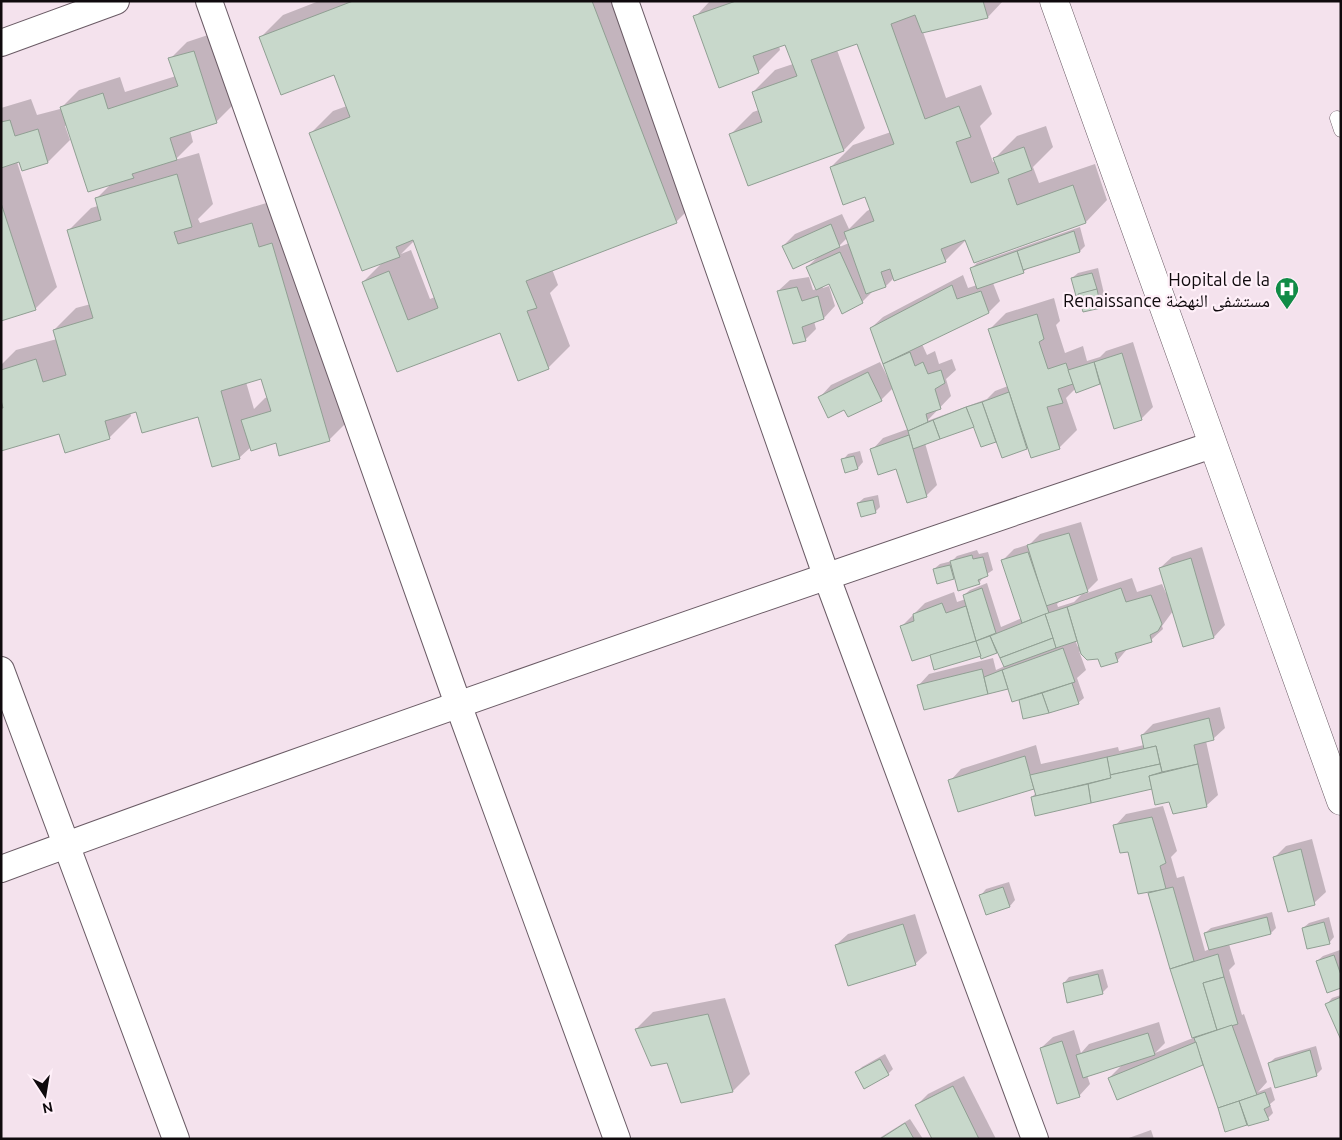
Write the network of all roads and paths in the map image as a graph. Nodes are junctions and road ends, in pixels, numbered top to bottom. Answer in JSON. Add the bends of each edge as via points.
{"nodes":[{"id":1,"x":116,"y":1,"type":"edge"},
{"id":2,"x":209,"y":1,"type":"edge"},
{"id":3,"x":625,"y":1,"type":"edge"},
{"id":4,"x":1054,"y":1,"type":"edge"},
{"id":5,"x":1,"y":43,"type":"edge"},
{"id":6,"x":1212,"y":445,"type":"junction"},
{"id":7,"x":826,"y":575,"type":"junction"},
{"id":8,"x":1,"y":670,"type":"edge"},
{"id":9,"x":458,"y":704,"type":"junction"},
{"id":10,"x":1341,"y":801,"type":"edge"},
{"id":11,"x":66,"y":844,"type":"junction"},
{"id":12,"x":1,"y":868,"type":"edge"},
{"id":13,"x":176,"y":1139,"type":"edge"},
{"id":14,"x":617,"y":1139,"type":"edge"},
{"id":15,"x":1035,"y":1139,"type":"edge"}],
"edges":[{"from":1,"to":5,"type":"street"},
{"from":2,"to":9,"type":"street"},
{"from":3,"to":7,"type":"street"},
{"from":4,"to":6,"type":"street"},
{"from":6,"to":7,"type":"street"},
{"from":6,"to":10,"type":"street"},
{"from":7,"to":9,"type":"street"},
{"from":7,"to":15,"type":"street"},
{"from":8,"to":11,"type":"street"},
{"from":9,"to":11,"type":"street"},
{"from":9,"to":14,"type":"street"},
{"from":11,"to":12,"type":"street"},
{"from":11,"to":13,"type":"street"}]}
